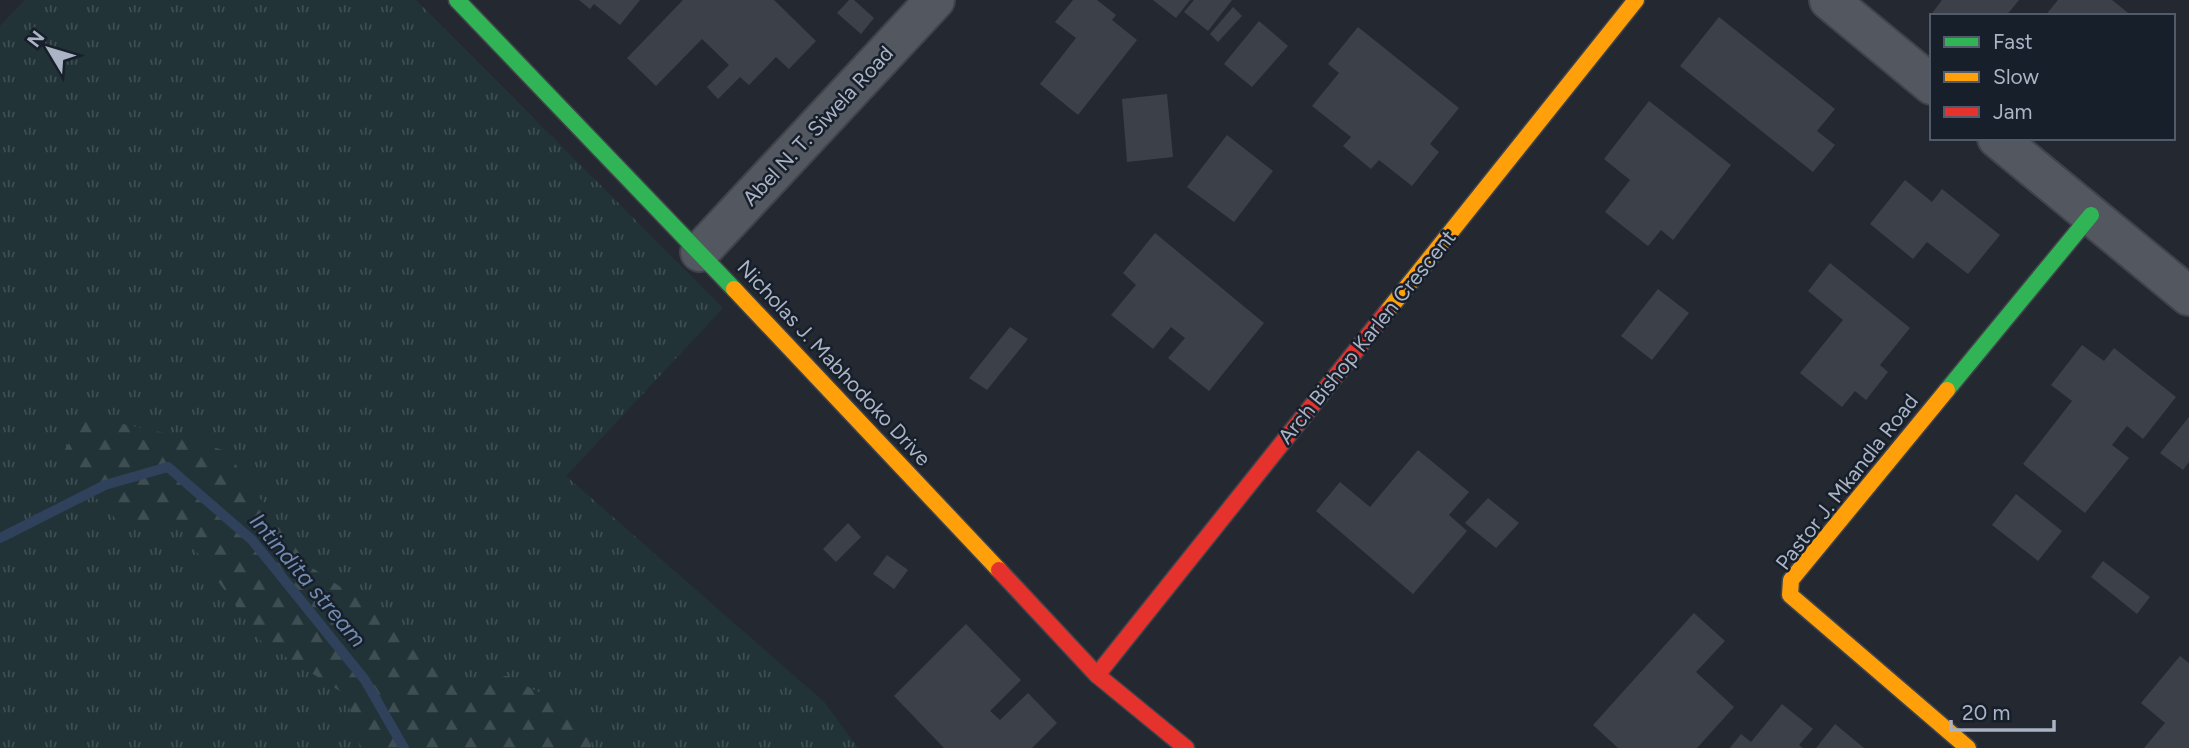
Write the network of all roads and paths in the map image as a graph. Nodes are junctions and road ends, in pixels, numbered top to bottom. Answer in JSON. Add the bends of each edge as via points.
{"nodes":[{"id":1,"x":457,"y":0,"type":"edge"},
{"id":2,"x":935,"y":0,"type":"edge"},
{"id":3,"x":1636,"y":0,"type":"edge"},
{"id":4,"x":1829,"y":0,"type":"edge"},
{"id":5,"x":1930,"y":83,"type":"edge"},
{"id":6,"x":1999,"y":140,"type":"edge"},
{"id":7,"x":2091,"y":215,"type":"junction"},
{"id":8,"x":700,"y":252,"type":"junction"},
{"id":9,"x":2189,"y":296,"type":"edge"},
{"id":10,"x":1097,"y":675,"type":"junction"},
{"id":11,"x":1186,"y":748,"type":"edge"},
{"id":12,"x":1968,"y":748,"type":"edge"}],
"edges":[{"from":1,"to":8,"type":"street","name":"Nicholas J. Mabhodoko Drive"},
{"from":2,"to":8,"type":"street","name":"Abel N. T. Siwela Road"},
{"from":3,"to":10,"type":"street","name":"Arch Bishop Karlen Crescent"},
{"from":4,"to":5,"type":"street"},
{"from":6,"to":7,"type":"street"},
{"from":7,"to":9,"type":"street"},
{"from":7,"to":12,"type":"street","name":"Pastor J. Mkandla Road","via":[[1790,586],[1790,595]]},
{"from":8,"to":10,"type":"street","name":"Nicholas J. Mabhodoko Drive"},
{"from":10,"to":11,"type":"street","name":"Nicholas J. Mabhodoko Drive"}]}
